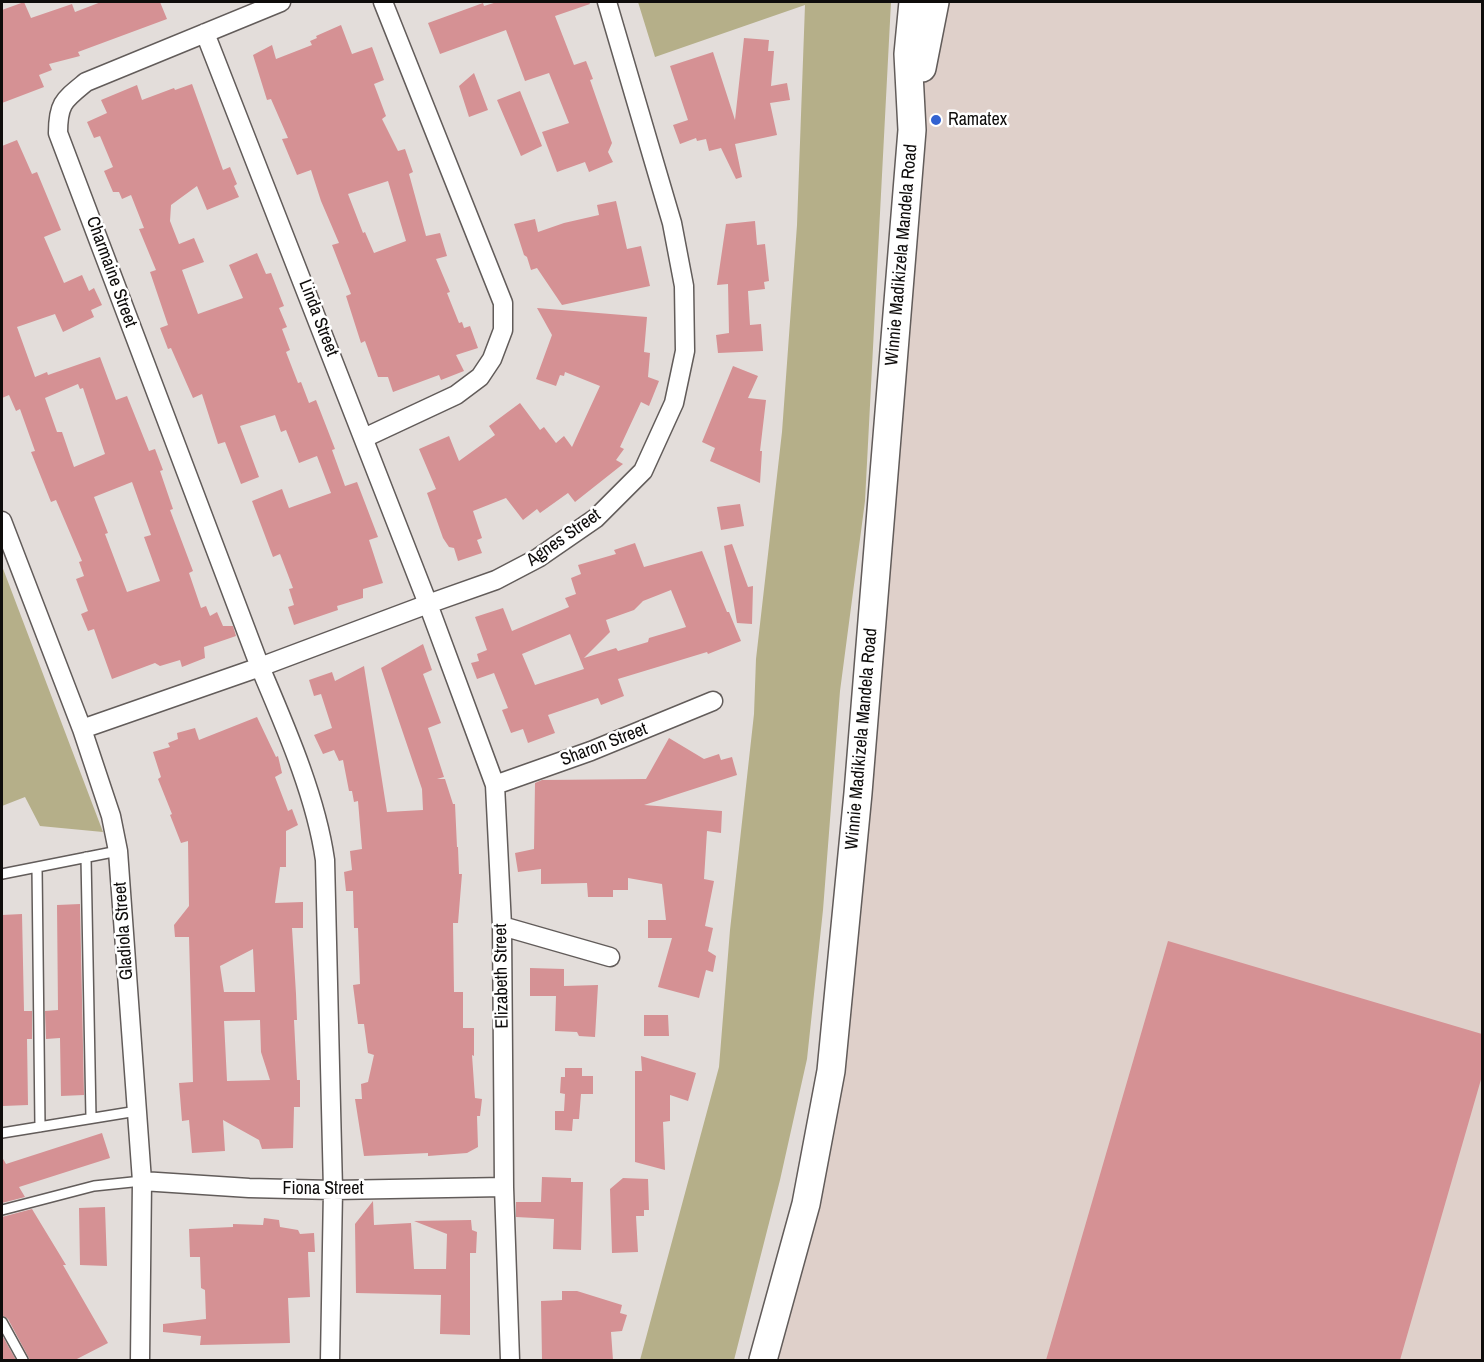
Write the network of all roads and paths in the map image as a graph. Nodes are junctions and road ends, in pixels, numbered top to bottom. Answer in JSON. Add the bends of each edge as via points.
{"nodes":[{"id":1,"x":281,"y":2,"type":"edge"},
{"id":2,"x":383,"y":2,"type":"edge"},
{"id":3,"x":608,"y":2,"type":"edge"},
{"id":4,"x":914,"y":2,"type":"edge"},
{"id":5,"x":935,"y":2,"type":"edge"},
{"id":6,"x":205,"y":33,"type":"junction"},
{"id":7,"x":912,"y":110,"type":"junction"},
{"id":8,"x":364,"y":438,"type":"junction"},
{"id":9,"x":2,"y":521,"type":"edge"},
{"id":10,"x":428,"y":604,"type":"junction"},
{"id":11,"x":260,"y":667,"type":"junction"},
{"id":12,"x":713,"y":702,"type":"dead end"},
{"id":13,"x":82,"y":729,"type":"junction"},
{"id":14,"x":495,"y":785,"type":"junction"},
{"id":15,"x":118,"y":851,"type":"junction"},
{"id":16,"x":86,"y":857,"type":"junction"},
{"id":17,"x":38,"y":867,"type":"junction"},
{"id":18,"x":2,"y":874,"type":"edge"},
{"id":19,"x":502,"y":926,"type":"junction"},
{"id":20,"x":610,"y":957,"type":"dead end"},
{"id":21,"x":137,"y":1111,"type":"junction"},
{"id":22,"x":92,"y":1118,"type":"junction"},
{"id":23,"x":40,"y":1127,"type":"junction"},
{"id":24,"x":2,"y":1133,"type":"edge"},
{"id":25,"x":142,"y":1181,"type":"junction"},
{"id":26,"x":504,"y":1187,"type":"junction"},
{"id":27,"x":333,"y":1190,"type":"junction"},
{"id":28,"x":2,"y":1210,"type":"edge"},
{"id":29,"x":2,"y":1323,"type":"edge"},
{"id":30,"x":23,"y":1360,"type":"edge"},
{"id":31,"x":140,"y":1360,"type":"edge"},
{"id":32,"x":330,"y":1360,"type":"edge"},
{"id":33,"x":510,"y":1360,"type":"edge"},
{"id":34,"x":764,"y":1360,"type":"edge"}],
"edges":[{"from":1,"to":6,"type":"street","name":"Charmaine Street"},
{"from":2,"to":8,"type":"street","via":[[502,303],[503,330],[480,377],[456,395]]},
{"from":3,"to":10,"type":"street","name":"Agnes Street","via":[[672,223],[684,286],[686,351],[674,403],[643,471],[596,518],[538,558],[496,580]]},
{"from":4,"to":7,"type":"main road","name":"Winnie Madikizela Mandela Road","via":[[908,54]]},
{"from":5,"to":7,"type":"main road","name":"Winnie Madikizela Mandela Road"},
{"from":6,"to":8,"type":"street","name":"Linda Street"},
{"from":6,"to":11,"type":"street","name":"Charmaine Street","via":[[86,82],[66,99],[58,113],[58,133]]},
{"from":7,"to":34,"type":"main road","name":"Winnie Madikizela Mandela Road","via":[[859,781],[831,1071],[806,1204]]},
{"from":8,"to":10,"type":"street","name":"Linda Street"},
{"from":9,"to":13,"type":"street","name":"Gladiola Street"},
{"from":10,"to":11,"type":"street","name":"Agnes Street"},
{"from":10,"to":14,"type":"street","name":"Elizabeth Street"},
{"from":11,"to":13,"type":"street","name":"Agnes Street"},
{"from":11,"to":27,"type":"street","via":[[287,731],[321,834],[325,860]]},
{"from":12,"to":14,"type":"street","name":"Sharon Street"},
{"from":13,"to":15,"type":"street","name":"Gladiola Street","via":[[111,816]]},
{"from":14,"to":19,"type":"street","name":"Elizabeth Street"},
{"from":15,"to":16,"type":"lane"},
{"from":15,"to":21,"type":"street","name":"Gladiola Street"},
{"from":16,"to":17,"type":"lane"},
{"from":16,"to":22,"type":"lane"},
{"from":17,"to":18,"type":"lane"},
{"from":17,"to":23,"type":"lane"},
{"from":19,"to":20,"type":"street"},
{"from":19,"to":26,"type":"street","name":"Elizabeth Street"},
{"from":21,"to":22,"type":"lane"},
{"from":21,"to":25,"type":"street","name":"Gladiola Street"},
{"from":22,"to":23,"type":"lane"},
{"from":23,"to":24,"type":"lane"},
{"from":25,"to":27,"type":"street","name":"Fiona Street"},
{"from":25,"to":28,"type":"lane","via":[[94,1186]]},
{"from":25,"to":31,"type":"street","name":"Gladiola Street"},
{"from":26,"to":27,"type":"street","name":"Fiona Street"},
{"from":26,"to":33,"type":"street","name":"Elizabeth Street"},
{"from":27,"to":32,"type":"street"},
{"from":29,"to":30,"type":"lane"}]}
